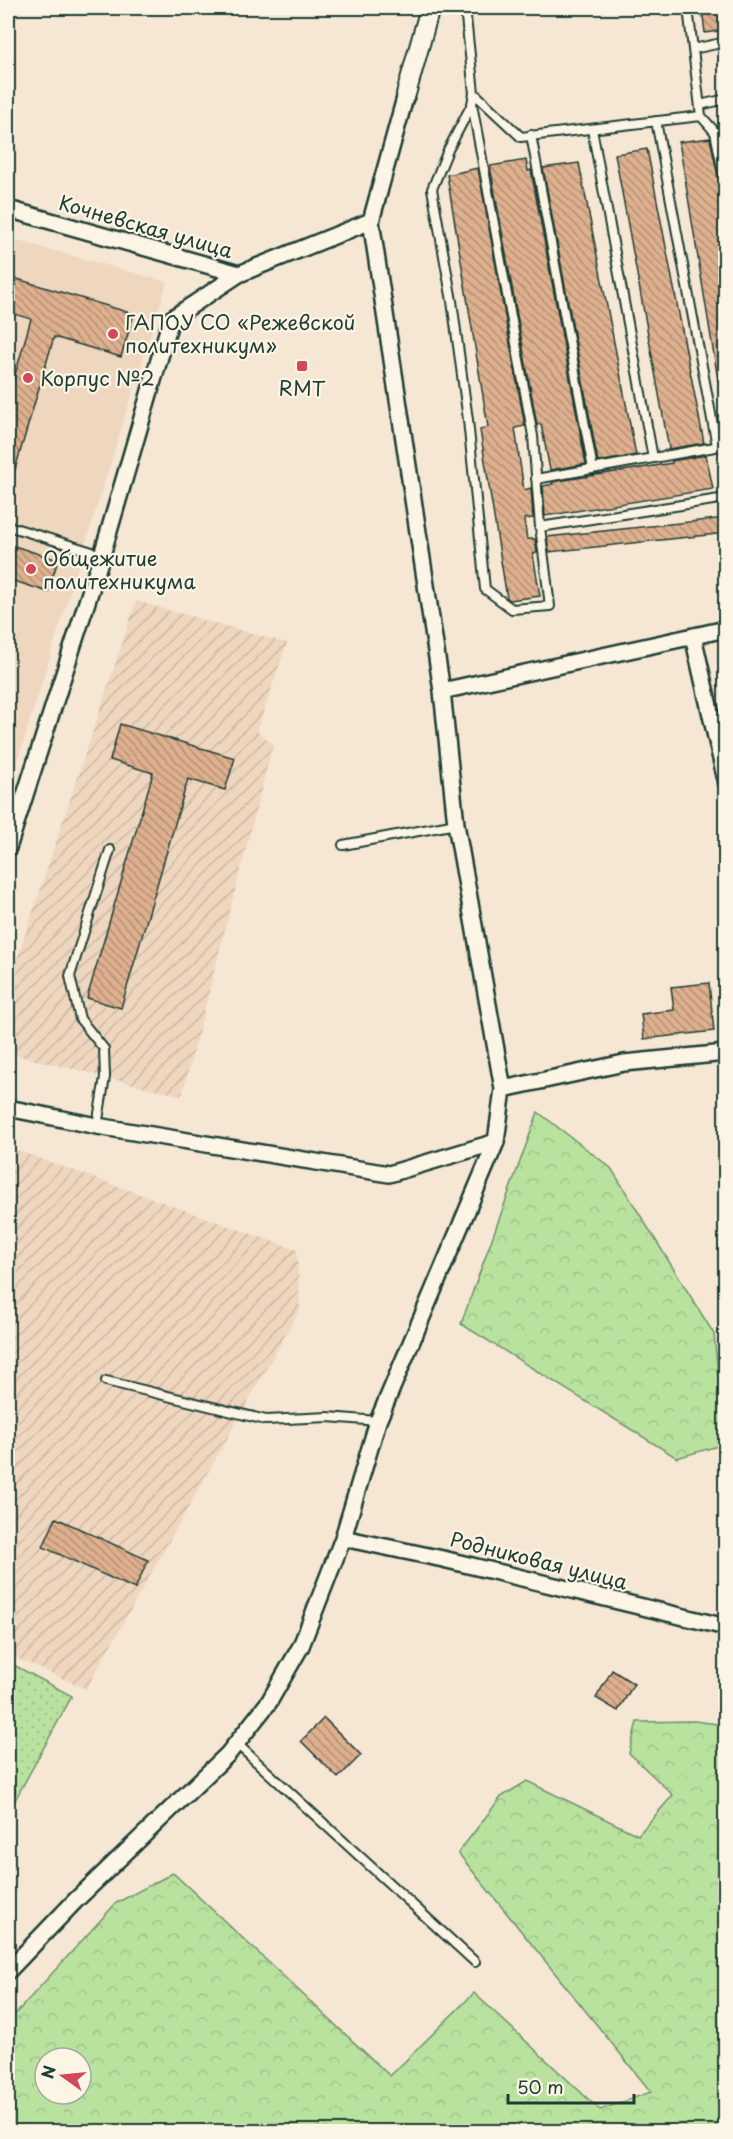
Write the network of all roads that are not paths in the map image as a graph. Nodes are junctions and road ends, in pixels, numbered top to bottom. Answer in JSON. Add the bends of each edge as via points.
{"nodes":[{"id":1,"x":430,"y":8,"type":"edge"},
{"id":2,"x":465,"y":8,"type":"edge"},
{"id":3,"x":688,"y":8,"type":"edge"},
{"id":4,"x":726,"y":42,"type":"edge"},
{"id":5,"x":693,"y":49,"type":"junction"},
{"id":6,"x":474,"y":93,"type":"junction"},
{"id":7,"x":406,"y":94,"type":"joint"},
{"id":8,"x":726,"y":99,"type":"edge"},
{"id":9,"x":472,"y":104,"type":"junction"},
{"id":10,"x":700,"y":105,"type":"junction"},
{"id":11,"x":701,"y":116,"type":"junction"},
{"id":12,"x":656,"y":122,"type":"junction"},
{"id":13,"x":592,"y":129,"type":"junction"},
{"id":14,"x":531,"y":135,"type":"junction"},
{"id":15,"x":726,"y":188,"type":"edge"},
{"id":16,"x":8,"y":209,"type":"edge"},
{"id":17,"x":371,"y":221,"type":"junction"},
{"id":18,"x":239,"y":274,"type":"junction"},
{"id":19,"x":721,"y":446,"type":"edge"},
{"id":20,"x":652,"y":458,"type":"junction"},
{"id":21,"x":593,"y":469,"type":"junction"},
{"id":22,"x":536,"y":479,"type":"junction"},
{"id":23,"x":726,"y":498,"type":"edge"},
{"id":24,"x":8,"y":526,"type":"edge"},
{"id":25,"x":540,"y":527,"type":"junction"},
{"id":26,"x":102,"y":555,"type":"junction"},
{"id":27,"x":726,"y":629,"type":"edge"},
{"id":28,"x":693,"y":636,"type":"junction"},
{"id":29,"x":442,"y":691,"type":"junction"},
{"id":30,"x":726,"y":781,"type":"edge"},
{"id":31,"x":456,"y":824,"type":"junction"},
{"id":32,"x":343,"y":845,"type":"dead end"},
{"id":33,"x":8,"y":848,"type":"edge"},
{"id":34,"x":110,"y":850,"type":"dead end"},
{"id":35,"x":726,"y":1053,"type":"edge"},
{"id":36,"x":503,"y":1089,"type":"junction"},
{"id":37,"x":8,"y":1108,"type":"edge"},
{"id":38,"x":97,"y":1126,"type":"junction"},
{"id":39,"x":496,"y":1142,"type":"junction"},
{"id":40,"x":106,"y":1381,"type":"dead end"},
{"id":41,"x":378,"y":1421,"type":"junction"},
{"id":42,"x":343,"y":1538,"type":"junction"},
{"id":43,"x":726,"y":1627,"type":"edge"},
{"id":44,"x":236,"y":1743,"type":"junction"},
{"id":45,"x":8,"y":1790,"type":"edge"},
{"id":46,"x":8,"y":1796,"type":"edge"},
{"id":47,"x":475,"y":1962,"type":"dead end"},
{"id":48,"x":10,"y":1964,"type":"edge"}],
"edges":[{"from":1,"to":7,"type":"street"},
{"from":2,"to":6,"type":"lane"},
{"from":3,"to":5,"type":"lane"},
{"from":4,"to":5,"type":"lane"},
{"from":5,"to":10,"type":"lane"},
{"from":6,"to":9,"type":"lane"},
{"from":6,"to":14,"type":"lane","via":[[521,137]]},
{"from":7,"to":17,"type":"street"},
{"from":8,"to":10,"type":"lane"},
{"from":9,"to":22,"type":"lane","via":[[533,436]]},
{"from":9,"to":25,"type":"lane","via":[[432,189],[468,420],[485,590],[512,609],[550,606]]},
{"from":10,"to":11,"type":"lane"},
{"from":11,"to":12,"type":"lane"},
{"from":11,"to":15,"type":"lane","via":[[715,132]]},
{"from":12,"to":13,"type":"lane"},
{"from":12,"to":19,"type":"lane"},
{"from":13,"to":14,"type":"lane"},
{"from":13,"to":20,"type":"lane"},
{"from":14,"to":21,"type":"lane"},
{"from":16,"to":18,"type":"street","name":"Кочневская улица"},
{"from":17,"to":18,"type":"street","name":"Кочневская улица"},
{"from":17,"to":29,"type":"street"},
{"from":18,"to":26,"type":"street","via":[[171,319]]},
{"from":19,"to":20,"type":"lane"},
{"from":20,"to":21,"type":"lane"},
{"from":21,"to":22,"type":"lane"},
{"from":22,"to":25,"type":"lane"},
{"from":23,"to":25,"type":"lane"},
{"from":24,"to":26,"type":"lane"},
{"from":26,"to":33,"type":"street"},
{"from":27,"to":28,"type":"street"},
{"from":28,"to":29,"type":"street"},
{"from":28,"to":30,"type":"street"},
{"from":29,"to":31,"type":"street"},
{"from":31,"to":32,"type":"lane"},
{"from":31,"to":36,"type":"street"},
{"from":34,"to":38,"type":"lane","via":[[70,976],[81,1019],[104,1049],[105,1077]]},
{"from":35,"to":36,"type":"street","via":[[624,1063]]},
{"from":36,"to":39,"type":"street"},
{"from":37,"to":38,"type":"street"},
{"from":38,"to":39,"type":"street","via":[[389,1174]]},
{"from":39,"to":41,"type":"street"},
{"from":40,"to":41,"type":"lane","via":[[266,1420],[328,1417]]},
{"from":41,"to":42,"type":"street"},
{"from":42,"to":43,"type":"street","name":"Родниковая улица","via":[[443,1558]]},
{"from":42,"to":44,"type":"street","via":[[301,1646],[269,1702]]},
{"from":44,"to":47,"type":"lane"},
{"from":44,"to":48,"type":"street"},
{"from":45,"to":46,"type":"lane"}]}
